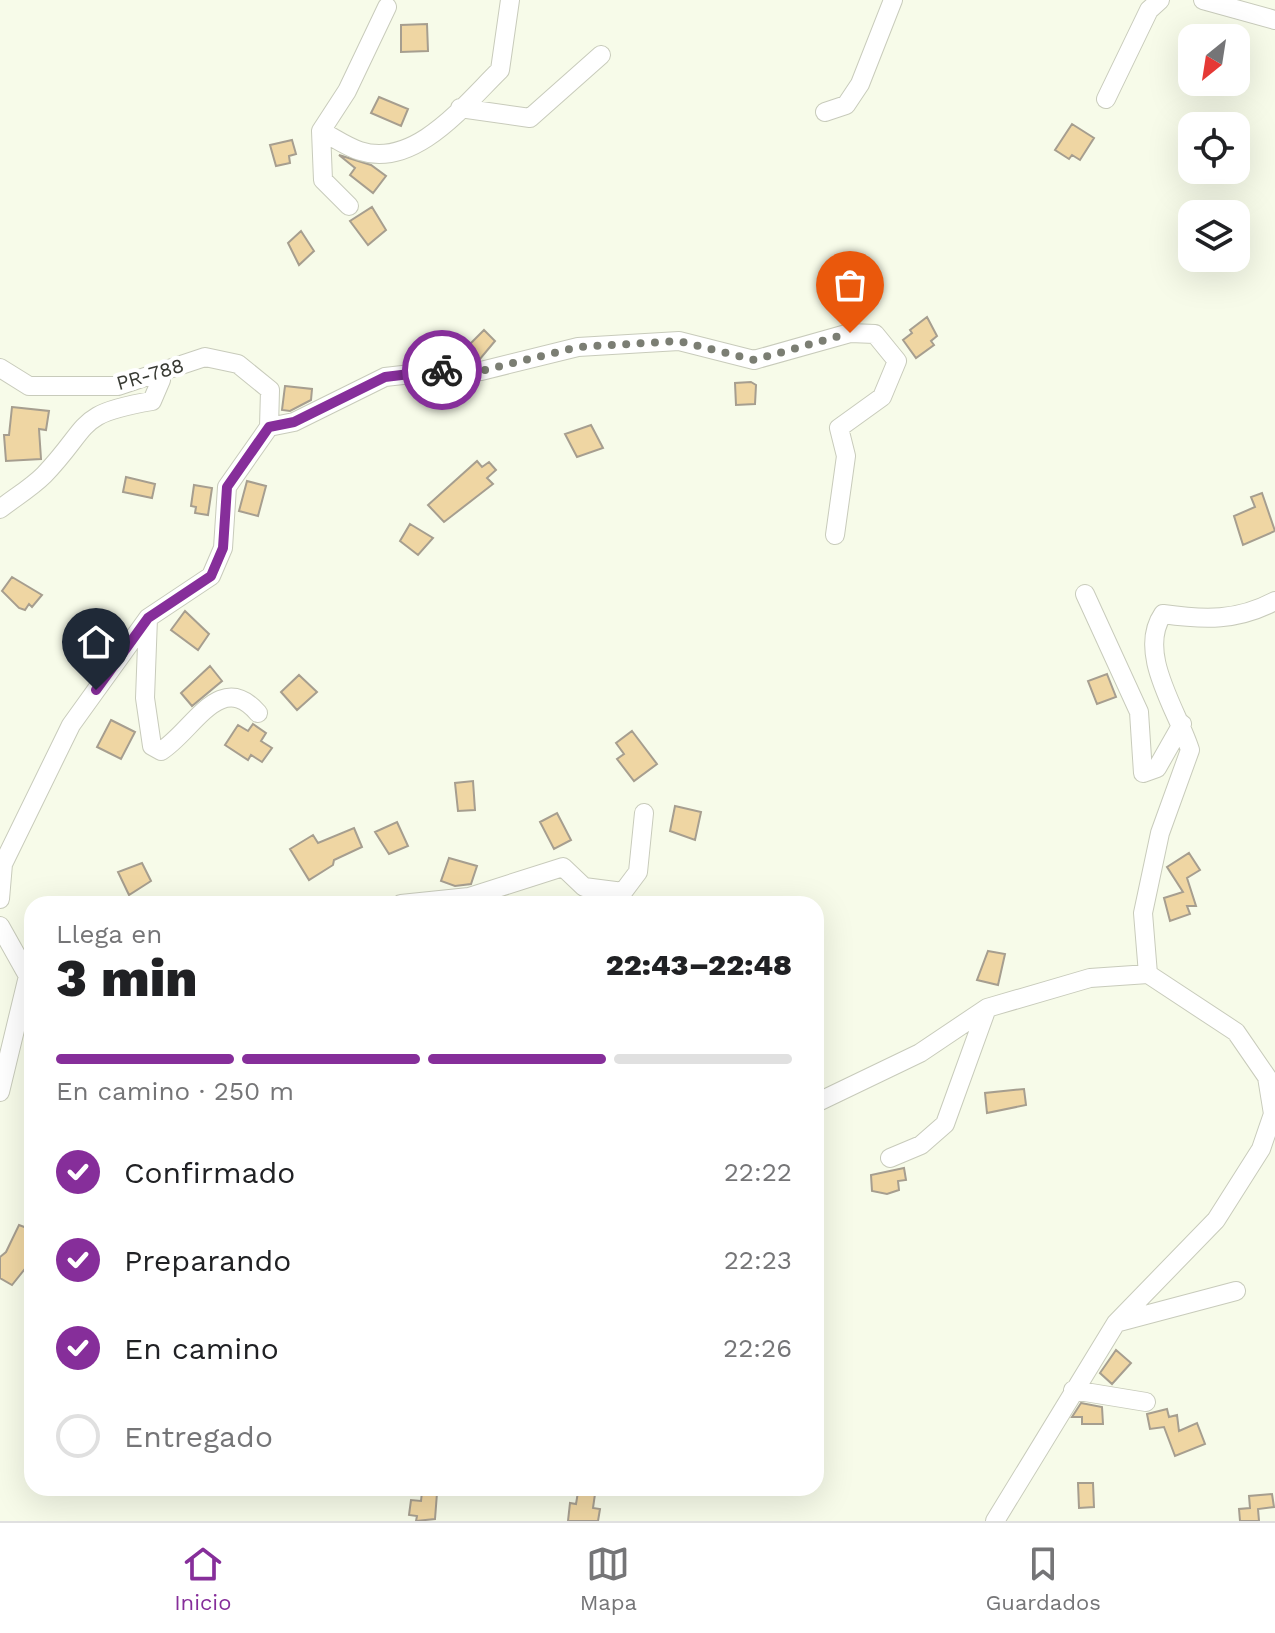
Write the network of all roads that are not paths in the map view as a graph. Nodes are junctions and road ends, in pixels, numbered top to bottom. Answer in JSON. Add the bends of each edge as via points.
{"nodes":[{"id":1,"x":510,"y":0,"type":"edge"},
{"id":2,"x":893,"y":0,"type":"edge"},
{"id":3,"x":1160,"y":0,"type":"edge"},
{"id":4,"x":1203,"y":0,"type":"edge"},
{"id":5,"x":387,"y":7,"type":"dead end"},
{"id":6,"x":1275,"y":20,"type":"edge"},
{"id":7,"x":601,"y":55,"type":"dead end"},
{"id":8,"x":1106,"y":99,"type":"dead end"},
{"id":9,"x":460,"y":108,"type":"junction"},
{"id":10,"x":825,"y":112,"type":"dead end"},
{"id":11,"x":321,"y":131,"type":"junction"},
{"id":12,"x":349,"y":206,"type":"dead end"},
{"id":13,"x":0,"y":368,"type":"edge"},
{"id":14,"x":159,"y":375,"type":"junction"},
{"id":15,"x":269,"y":427,"type":"junction"},
{"id":16,"x":0,"y":509,"type":"edge"},
{"id":17,"x":835,"y":535,"type":"dead end"},
{"id":18,"x":1085,"y":594,"type":"dead end"},
{"id":19,"x":1275,"y":601,"type":"edge"},
{"id":20,"x":148,"y":618,"type":"junction"},
{"id":21,"x":258,"y":713,"type":"dead end"},
{"id":22,"x":1182,"y":724,"type":"junction"},
{"id":23,"x":644,"y":813,"type":"dead end"},
{"id":24,"x":472,"y":896,"type":"edge"},
{"id":25,"x":0,"y":899,"type":"edge"},
{"id":26,"x":0,"y":926,"type":"edge"},
{"id":27,"x":24,"y":966,"type":"edge"},
{"id":28,"x":1148,"y":974,"type":"junction"},
{"id":29,"x":24,"y":1004,"type":"edge"},
{"id":30,"x":987,"y":1008,"type":"junction"},
{"id":31,"x":0,"y":1092,"type":"edge"},
{"id":32,"x":824,"y":1099,"type":"edge"},
{"id":33,"x":890,"y":1158,"type":"dead end"},
{"id":34,"x":1236,"y":1291,"type":"dead end"},
{"id":35,"x":1116,"y":1323,"type":"junction"},
{"id":36,"x":1073,"y":1390,"type":"junction"},
{"id":37,"x":1146,"y":1402,"type":"dead end"},
{"id":38,"x":995,"y":1521,"type":"edge"}],
"edges":[{"from":1,"to":9,"type":"street","via":[[500,70]]},
{"from":2,"to":10,"type":"street","via":[[860,84],[846,105]]},
{"from":3,"to":8,"type":"street","via":[[1149,10]]},
{"from":4,"to":6,"type":"street"},
{"from":5,"to":11,"type":"street","via":[[347,91]]},
{"from":7,"to":9,"type":"street","via":[[530,118]]},
{"from":9,"to":11,"type":"street","via":[[415,146],[391,154],[361,151]]},
{"from":11,"to":12,"type":"street","via":[[323,180]]},
{"from":13,"to":14,"type":"street","name":"PR-788","number":"PR-788","via":[[29,386],[118,386]]},
{"from":14,"to":15,"type":"street","name":"PR-788","number":"PR-788","via":[[205,357],[238,364],[270,390]]},
{"from":14,"to":16,"type":"street","via":[[152,401],[112,408],[84,422],[44,475]]},
{"from":15,"to":17,"type":"street","via":[[294,422],[385,377],[481,371],[578,347],[679,341],[754,360],[850,333],[875,334],[897,361],[882,397],[839,428],[846,456]]},
{"from":15,"to":20,"type":"street","via":[[227,487],[223,548],[211,576]]},
{"from":18,"to":22,"type":"street","via":[[1139,712],[1143,773],[1157,768]]},
{"from":19,"to":22,"type":"street","via":[[1251,613],[1212,621],[1163,614],[1155,626],[1154,658]]},
{"from":20,"to":21,"type":"street","via":[[145,698],[152,746],[161,751],[173,743],[226,696],[239,697]]},
{"from":20,"to":25,"type":"street","via":[[71,725],[3,864]]},
{"from":22,"to":28,"type":"street","via":[[1190,750],[1160,833],[1143,913]]},
{"from":23,"to":24,"type":"street","via":[[638,872],[623,892],[584,887],[563,867]]},
{"from":26,"to":27,"type":"street"},
{"from":28,"to":30,"type":"street","via":[[1090,978]]},
{"from":28,"to":35,"type":"street","via":[[1236,1032],[1267,1077],[1273,1114],[1261,1149],[1216,1220]]},
{"from":29,"to":31,"type":"street"},
{"from":30,"to":32,"type":"street","via":[[920,1053]]},
{"from":30,"to":33,"type":"street","via":[[945,1124],[921,1145]]},
{"from":34,"to":35,"type":"street"},
{"from":35,"to":36,"type":"street"},
{"from":36,"to":37,"type":"street"},
{"from":36,"to":38,"type":"street"}]}
